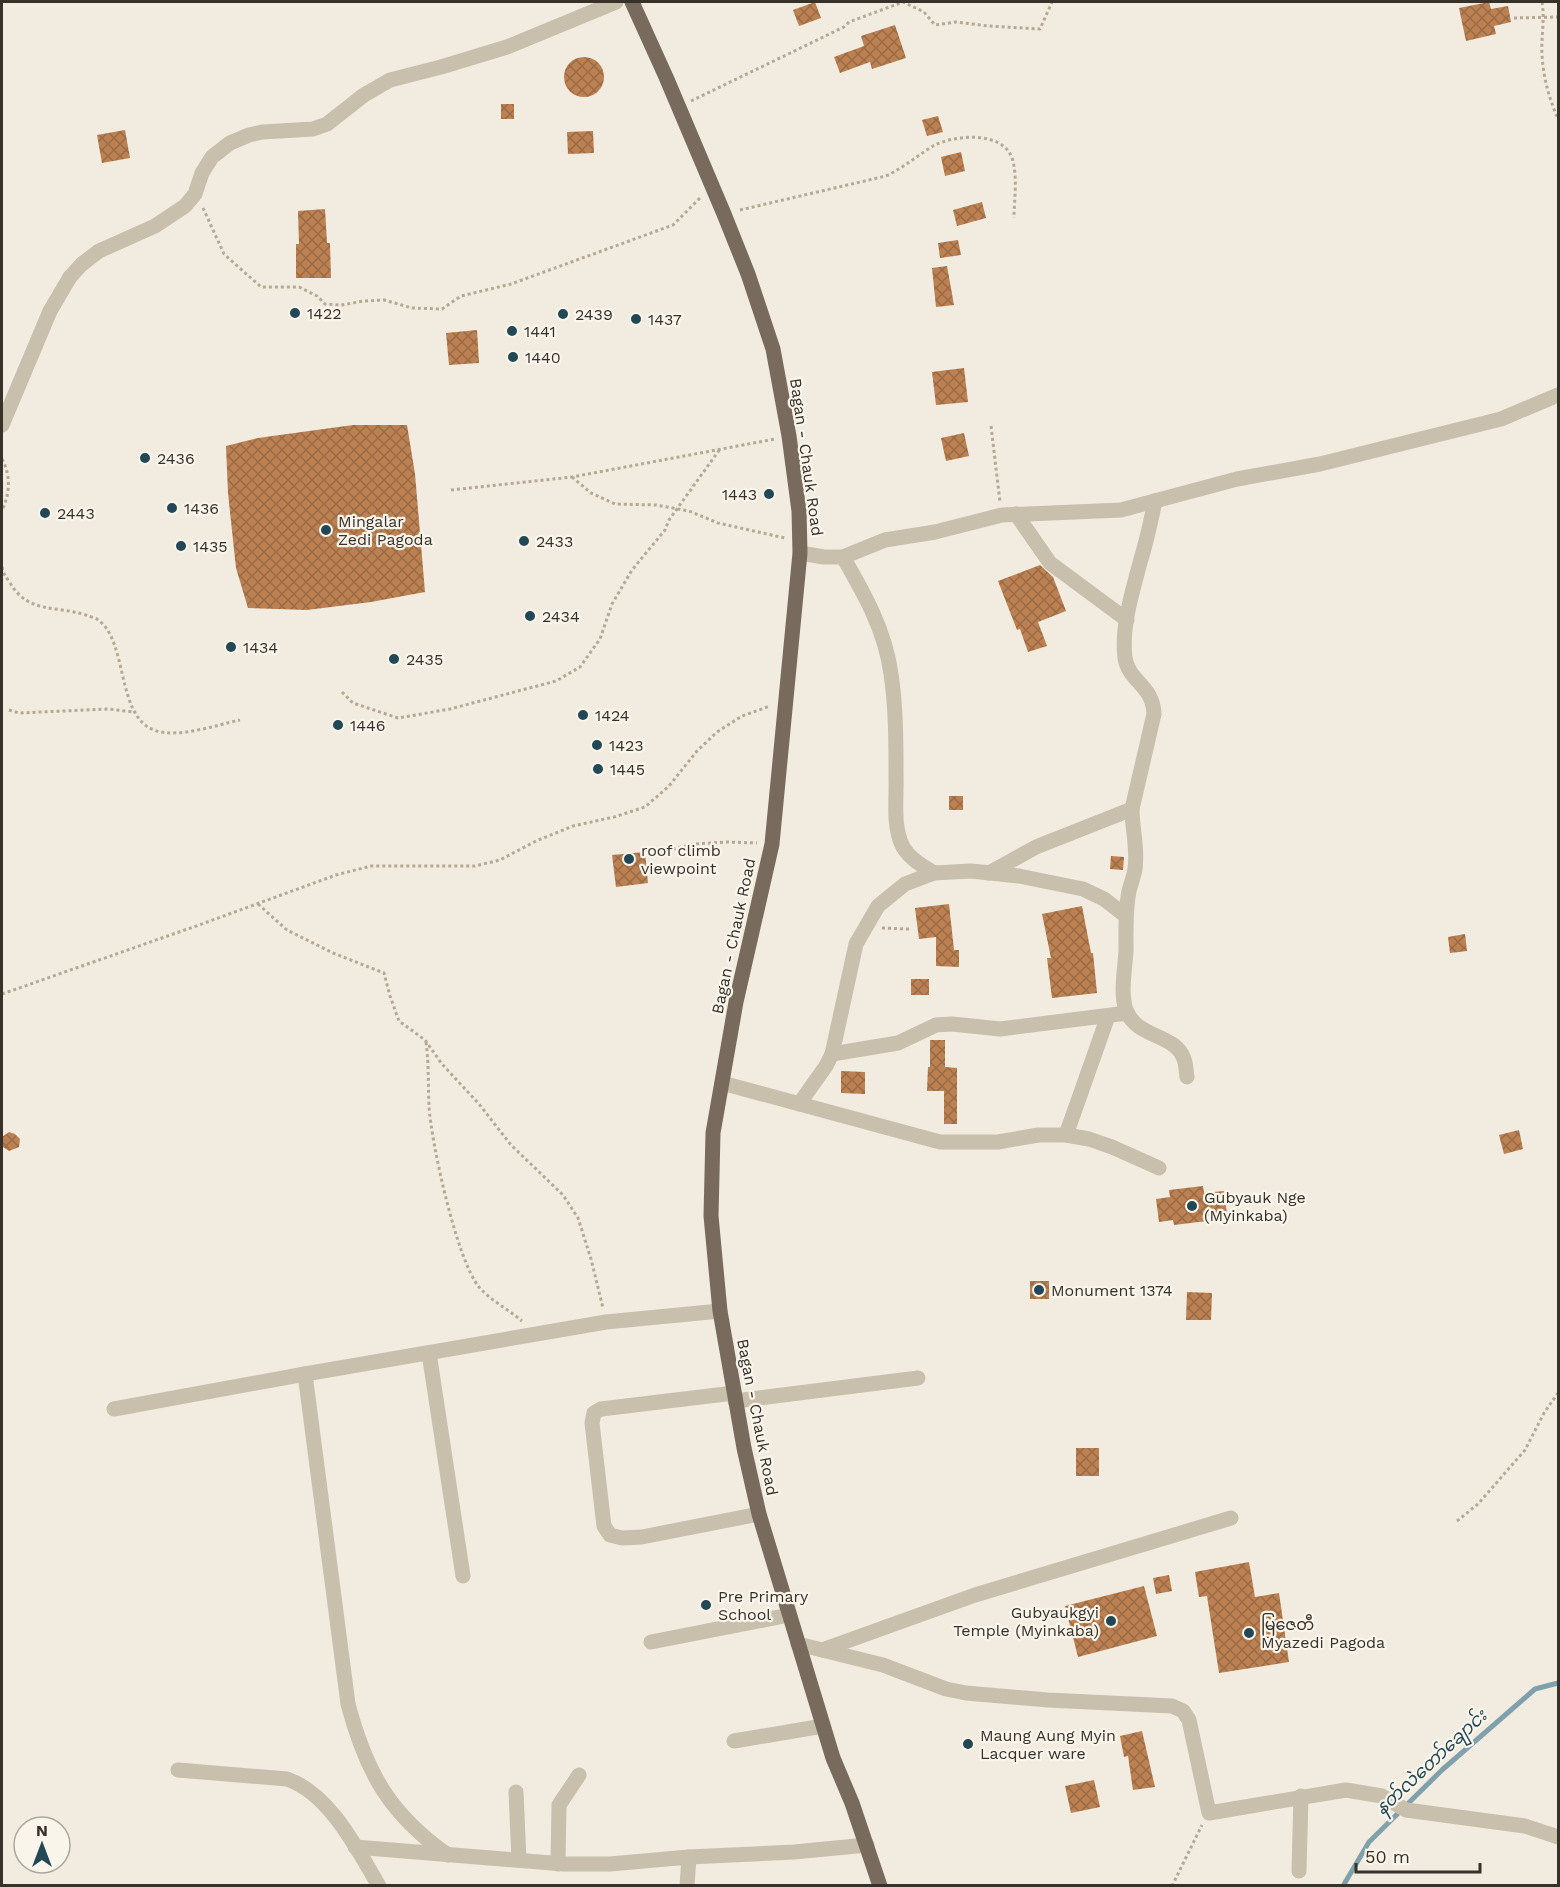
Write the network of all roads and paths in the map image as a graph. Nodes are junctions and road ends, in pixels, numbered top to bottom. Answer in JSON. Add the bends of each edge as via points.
{"nodes":[{"id":1,"x":616,"y":2,"type":"edge"},
{"id":2,"x":632,"y":2,"type":"edge"},
{"id":3,"x":1052,"y":2,"type":"edge"},
{"id":4,"x":1542,"y":2,"type":"edge"},
{"id":5,"x":1544,"y":17,"type":"junction"},
{"id":6,"x":1558,"y":17,"type":"edge"},
{"id":7,"x":1514,"y":18,"type":"dead end"},
{"id":8,"x":679,"y":107,"type":"junction"},
{"id":9,"x":1558,"y":119,"type":"edge"},
{"id":10,"x":712,"y":187,"type":"junction"},
{"id":11,"x":195,"y":194,"type":"junction"},
{"id":12,"x":724,"y":214,"type":"junction"},
{"id":13,"x":1014,"y":218,"type":"dead end"},
{"id":14,"x":1558,"y":395,"type":"edge"},
{"id":15,"x":2,"y":425,"type":"edge"},
{"id":16,"x":991,"y":426,"type":"dead end"},
{"id":17,"x":789,"y":436,"type":"junction"},
{"id":18,"x":720,"y":449,"type":"junction"},
{"id":19,"x":2,"y":459,"type":"edge"},
{"id":20,"x":572,"y":477,"type":"junction"},
{"id":21,"x":451,"y":490,"type":"dead end"},
{"id":22,"x":1155,"y":501,"type":"junction"},
{"id":23,"x":677,"y":509,"type":"junction"},
{"id":24,"x":2,"y":510,"type":"edge"},
{"id":25,"x":1009,"y":515,"type":"junction"},
{"id":26,"x":800,"y":547,"type":"junction"},
{"id":27,"x":843,"y":557,"type":"junction"},
{"id":28,"x":2,"y":567,"type":"edge"},
{"id":29,"x":1127,"y":620,"type":"junction"},
{"id":30,"x":342,"y":692,"type":"dead end"},
{"id":31,"x":786,"y":701,"type":"junction"},
{"id":32,"x":9,"y":710,"type":"dead end"},
{"id":33,"x":134,"y":712,"type":"junction"},
{"id":34,"x":240,"y":720,"type":"dead end"},
{"id":35,"x":1132,"y":809,"type":"junction"},
{"id":36,"x":772,"y":844,"type":"junction"},
{"id":37,"x":661,"y":852,"type":"dead end"},
{"id":38,"x":934,"y":873,"type":"junction"},
{"id":39,"x":989,"y":873,"type":"junction"},
{"id":40,"x":258,"y":904,"type":"junction"},
{"id":41,"x":1126,"y":916,"type":"junction"},
{"id":42,"x":865,"y":928,"type":"junction"},
{"id":43,"x":909,"y":929,"type":"dead end"},
{"id":44,"x":2,"y":994,"type":"edge"},
{"id":45,"x":1127,"y":1013,"type":"junction"},
{"id":46,"x":1108,"y":1016,"type":"junction"},
{"id":47,"x":425,"y":1040,"type":"junction"},
{"id":48,"x":832,"y":1054,"type":"junction"},
{"id":49,"x":1187,"y":1077,"type":"dead end"},
{"id":50,"x":722,"y":1083,"type":"junction"},
{"id":51,"x":799,"y":1104,"type":"junction"},
{"id":52,"x":1066,"y":1135,"type":"junction"},
{"id":53,"x":1159,"y":1168,"type":"dead end"},
{"id":54,"x":720,"y":1311,"type":"junction"},
{"id":55,"x":606,"y":1322,"type":"junction"},
{"id":56,"x":540,"y":1335,"type":"junction"},
{"id":57,"x":429,"y":1353,"type":"junction"},
{"id":58,"x":304,"y":1374,"type":"junction"},
{"id":59,"x":918,"y":1378,"type":"dead end"},
{"id":60,"x":1558,"y":1393,"type":"edge"},
{"id":61,"x":735,"y":1397,"type":"junction"},
{"id":62,"x":114,"y":1409,"type":"dead end"},
{"id":63,"x":759,"y":1514,"type":"junction"},
{"id":64,"x":1231,"y":1518,"type":"dead end"},
{"id":65,"x":1457,"y":1521,"type":"dead end"},
{"id":66,"x":463,"y":1576,"type":"dead end"},
{"id":67,"x":789,"y":1615,"type":"junction"},
{"id":68,"x":651,"y":1642,"type":"dead end"},
{"id":69,"x":798,"y":1644,"type":"junction"},
{"id":70,"x":822,"y":1650,"type":"junction"},
{"id":71,"x":823,"y":1726,"type":"junction"},
{"id":72,"x":734,"y":1742,"type":"dead end"},
{"id":73,"x":178,"y":1770,"type":"dead end"},
{"id":74,"x":579,"y":1775,"type":"dead end"},
{"id":75,"x":516,"y":1791,"type":"dead end"},
{"id":76,"x":1301,"y":1797,"type":"junction"},
{"id":77,"x":1209,"y":1813,"type":"junction"},
{"id":78,"x":1558,"y":1837,"type":"edge"},
{"id":79,"x":867,"y":1845,"type":"junction"},
{"id":80,"x":355,"y":1847,"type":"junction"},
{"id":81,"x":448,"y":1855,"type":"junction"},
{"id":82,"x":688,"y":1857,"type":"junction"},
{"id":83,"x":519,"y":1860,"type":"junction"},
{"id":84,"x":558,"y":1864,"type":"junction"},
{"id":85,"x":1299,"y":1871,"type":"dead end"},
{"id":86,"x":380,"y":1886,"type":"edge"},
{"id":87,"x":687,"y":1886,"type":"edge"},
{"id":88,"x":880,"y":1886,"type":"edge"},
{"id":89,"x":1172,"y":1886,"type":"edge"}],
"edges":[{"from":1,"to":11,"type":"street","via":[[507,47],[390,80],[369,90],[327,124],[313,129],[262,132],[230,143],[212,157]]},
{"from":2,"to":8,"type":"main road","name":"Bagan - Chauk Road"},
{"from":3,"to":8,"type":"path","via":[[1040,29],[956,22],[935,25],[924,12],[903,2],[849,22]]},
{"from":4,"to":5,"type":"path"},
{"from":5,"to":6,"type":"path"},
{"from":5,"to":7,"type":"path"},
{"from":5,"to":9,"type":"path","via":[[1545,82]]},
{"from":8,"to":10,"type":"main road","name":"Bagan - Chauk Road"},
{"from":10,"to":11,"type":"path","via":[[673,225],[511,284],[461,296],[442,309],[412,308],[384,300],[325,304],[299,287],[261,287],[224,254]]},
{"from":10,"to":12,"type":"main road","name":"Bagan - Chauk Road"},
{"from":11,"to":15,"type":"street","via":[[165,221],[109,246],[82,264],[51,310]]},
{"from":12,"to":13,"type":"path","via":[[886,176],[934,145],[976,137],[994,142],[1009,152],[1013,160]]},
{"from":12,"to":17,"type":"main road","name":"Bagan - Chauk Road","via":[[773,349]]},
{"from":14,"to":22,"type":"street","via":[[1501,419]]},
{"from":16,"to":25,"type":"path"},
{"from":17,"to":18,"type":"path"},
{"from":17,"to":26,"type":"main road","name":"Bagan - Chauk Road"},
{"from":18,"to":20,"type":"path"},
{"from":18,"to":23,"type":"path"},
{"from":19,"to":24,"type":"path","via":[[9,482]]},
{"from":20,"to":21,"type":"path"},
{"from":20,"to":23,"type":"path","via":[[591,493],[615,504]]},
{"from":22,"to":25,"type":"street","via":[[1121,510]]},
{"from":22,"to":29,"type":"street"},
{"from":23,"to":26,"type":"path"},
{"from":23,"to":30,"type":"path","via":[[632,570],[612,604],[594,648],[580,667],[556,681],[450,709],[398,718],[353,703]]},
{"from":25,"to":27,"type":"street","via":[[885,540]]},
{"from":25,"to":29,"type":"street","via":[[1050,563]]},
{"from":26,"to":27,"type":"street","via":[[824,557]]},
{"from":26,"to":31,"type":"main road","name":"Bagan - Chauk Road"},
{"from":27,"to":38,"type":"street","via":[[869,601],[884,639],[891,675],[898,831],[911,857]]},
{"from":28,"to":33,"type":"path","via":[[18,597],[38,606],[98,619],[110,633]]},
{"from":29,"to":35,"type":"street","via":[[1126,662],[1154,705]]},
{"from":31,"to":36,"type":"main road","name":"Bagan - Chauk Road"},
{"from":31,"to":40,"type":"path","via":[[742,716],[717,732],[645,807],[573,826],[500,860],[475,866],[371,866]]},
{"from":32,"to":33,"type":"path"},
{"from":33,"to":34,"type":"path","via":[[144,725],[171,734]]},
{"from":35,"to":39,"type":"street","via":[[1036,847]]},
{"from":35,"to":41,"type":"street","via":[[1136,859]]},
{"from":36,"to":37,"type":"path","via":[[694,844]]},
{"from":36,"to":50,"type":"main road","name":"Bagan - Chauk Road"},
{"from":38,"to":39,"type":"street"},
{"from":38,"to":42,"type":"street","via":[[905,884],[878,906]]},
{"from":39,"to":41,"type":"street","via":[[1083,889]]},
{"from":40,"to":44,"type":"path"},
{"from":40,"to":47,"type":"path","via":[[287,930],[384,973],[399,1021]]},
{"from":41,"to":45,"type":"street"},
{"from":42,"to":43,"type":"path"},
{"from":42,"to":48,"type":"street","via":[[856,944]]},
{"from":45,"to":46,"type":"street"},
{"from":45,"to":49,"type":"street","via":[[1143,1031],[1180,1050]]},
{"from":46,"to":48,"type":"street","via":[[1000,1029],[936,1025],[898,1043]]},
{"from":46,"to":52,"type":"street"},
{"from":47,"to":55,"type":"path","via":[[511,1145],[563,1195],[578,1218]]},
{"from":47,"to":56,"type":"path","via":[[433,1136],[467,1268],[479,1287]]},
{"from":48,"to":51,"type":"street"},
{"from":50,"to":51,"type":"street"},
{"from":50,"to":54,"type":"main road","name":"Bagan - Chauk Road","via":[[713,1133],[711,1216]]},
{"from":51,"to":52,"type":"street","via":[[940,1142],[998,1142]]},
{"from":52,"to":53,"type":"street","via":[[1112,1147]]},
{"from":54,"to":55,"type":"street"},
{"from":54,"to":61,"type":"main road","name":"Bagan - Chauk Road"},
{"from":55,"to":56,"type":"street"},
{"from":56,"to":57,"type":"street"},
{"from":57,"to":58,"type":"street"},
{"from":57,"to":66,"type":"street"},
{"from":58,"to":62,"type":"street"},
{"from":58,"to":81,"type":"street","via":[[348,1704],[356,1737],[399,1814]]},
{"from":59,"to":61,"type":"street"},
{"from":60,"to":65,"type":"path","via":[[1525,1450],[1478,1504]]},
{"from":61,"to":63,"type":"main road","name":"Bagan - Chauk Road"},
{"from":61,"to":63,"type":"street","via":[[601,1409],[594,1413],[604,1526],[610,1535],[642,1537]]},
{"from":63,"to":67,"type":"main road","name":"Bagan - Chauk Road"},
{"from":64,"to":70,"type":"street","via":[[975,1595]]},
{"from":67,"to":68,"type":"street"},
{"from":67,"to":69,"type":"main road","name":"Bagan - Chauk Road"},
{"from":69,"to":70,"type":"street"},
{"from":69,"to":71,"type":"main road","name":"Bagan - Chauk Road"},
{"from":70,"to":77,"type":"street","via":[[883,1665],[966,1693],[1172,1706],[1183,1711],[1189,1720]]},
{"from":71,"to":72,"type":"street"},
{"from":71,"to":79,"type":"main road","name":"Bagan - Chauk Road"},
{"from":73,"to":80,"type":"street","via":[[297,1783],[321,1800]]},
{"from":74,"to":84,"type":"street","via":[[559,1805]]},
{"from":75,"to":83,"type":"street"},
{"from":76,"to":77,"type":"street"},
{"from":76,"to":78,"type":"street","via":[[1346,1790],[1382,1797],[1399,1806],[1525,1826]]},
{"from":76,"to":85,"type":"street"},
{"from":77,"to":89,"type":"path"},
{"from":79,"to":82,"type":"street"},
{"from":79,"to":88,"type":"main road","name":"Bagan - Chauk Road"},
{"from":80,"to":81,"type":"street"},
{"from":80,"to":86,"type":"street"},
{"from":81,"to":83,"type":"street"},
{"from":82,"to":84,"type":"street"},
{"from":82,"to":87,"type":"street"},
{"from":83,"to":84,"type":"street"}]}
